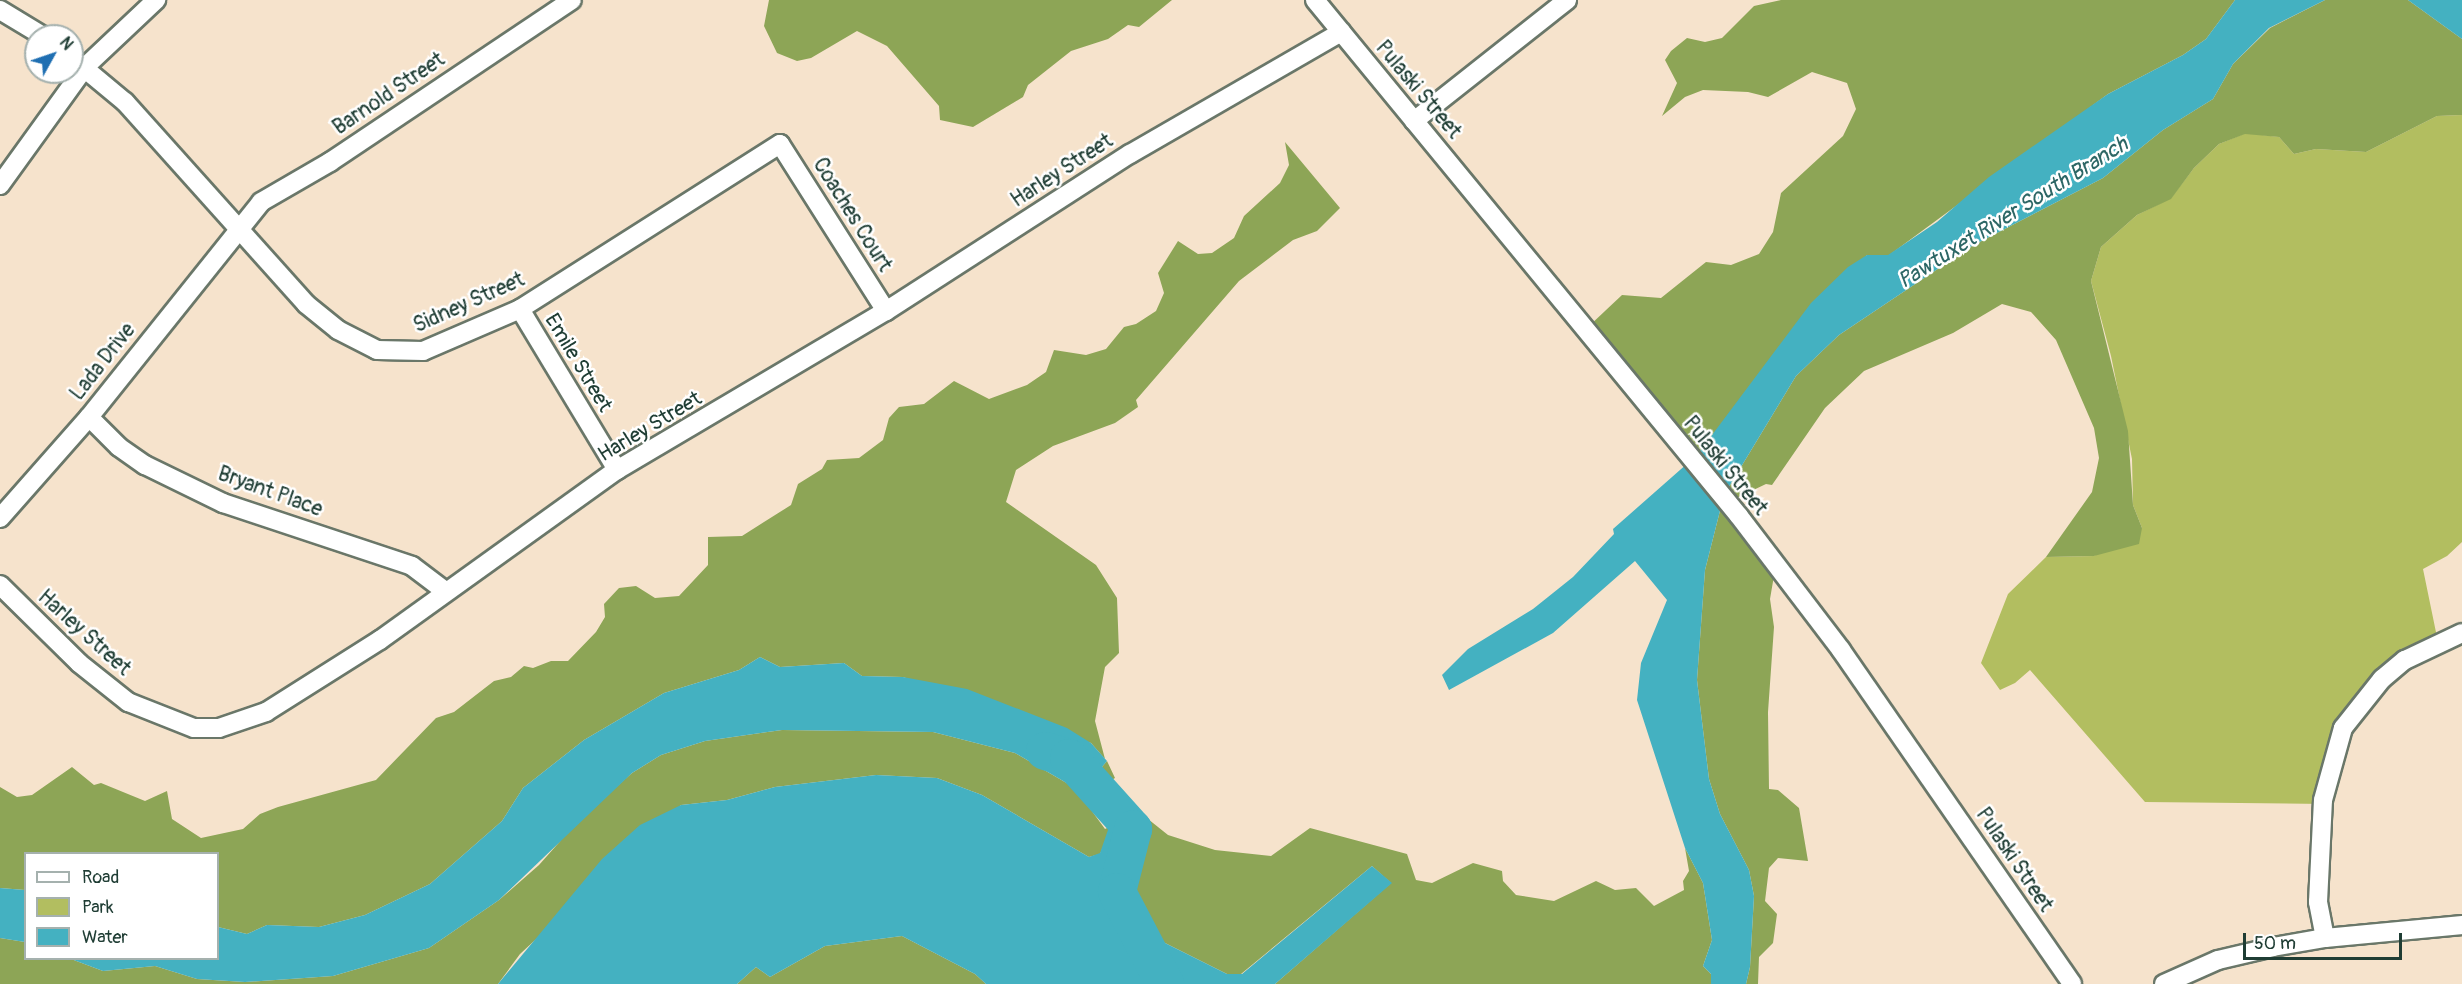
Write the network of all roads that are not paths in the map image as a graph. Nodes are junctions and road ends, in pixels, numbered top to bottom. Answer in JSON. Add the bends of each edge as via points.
{"nodes":[{"id":1,"x":156,"y":0,"type":"edge"},
{"id":2,"x":572,"y":0,"type":"edge"},
{"id":3,"x":1315,"y":0,"type":"edge"},
{"id":4,"x":1567,"y":0,"type":"edge"},
{"id":5,"x":0,"y":10,"type":"edge"},
{"id":6,"x":24,"y":25,"type":"edge"},
{"id":7,"x":1341,"y":32,"type":"junction"},
{"id":8,"x":84,"y":57,"type":"edge"},
{"id":9,"x":84,"y":67,"type":"edge"},
{"id":10,"x":64,"y":84,"type":"edge"},
{"id":11,"x":1414,"y":121,"type":"junction"},
{"id":12,"x":780,"y":144,"type":"joint"},
{"id":13,"x":0,"y":185,"type":"edge"},
{"id":14,"x":237,"y":230,"type":"junction"},
{"id":15,"x":520,"y":309,"type":"junction"},
{"id":16,"x":886,"y":311,"type":"junction"},
{"id":17,"x":90,"y":417,"type":"junction"},
{"id":18,"x":617,"y":470,"type":"junction"},
{"id":19,"x":0,"y":518,"type":"edge"},
{"id":20,"x":0,"y":585,"type":"edge"},
{"id":21,"x":445,"y":591,"type":"junction"},
{"id":22,"x":2462,"y":633,"type":"edge"},
{"id":23,"x":2462,"y":925,"type":"edge"},
{"id":24,"x":2325,"y":938,"type":"junction"},
{"id":25,"x":2072,"y":984,"type":"edge"},
{"id":26,"x":2164,"y":984,"type":"edge"}],
"edges":[{"from":1,"to":8,"type":"street"},
{"from":2,"to":14,"type":"street","name":"Barnold Street","via":[[330,162],[261,202]]},
{"from":3,"to":7,"type":"street","name":"Pulaski Street"},
{"from":4,"to":11,"type":"street"},
{"from":5,"to":6,"type":"street"},
{"from":7,"to":11,"type":"street","name":"Pulaski Street"},
{"from":7,"to":16,"type":"street","name":"Harley Street","via":[[1130,154]]},
{"from":9,"to":14,"type":"street","name":"Sidney Street","via":[[140,118]]},
{"from":10,"to":13,"type":"street"},
{"from":11,"to":25,"type":"street","name":"Pulaski Street","via":[[1739,516],[1848,660]]},
{"from":12,"to":15,"type":"street","name":"Sidney Street"},
{"from":12,"to":16,"type":"street","name":"Coaches Court"},
{"from":14,"to":15,"type":"street","name":"Sidney Street","via":[[306,304],[338,330],[377,350],[423,351]]},
{"from":14,"to":17,"type":"street","name":"Lada Drive"},
{"from":15,"to":18,"type":"street","name":"Emile Street"},
{"from":16,"to":18,"type":"street","name":"Harley Street","via":[[668,444]]},
{"from":17,"to":19,"type":"street","name":"Lada Drive"},
{"from":17,"to":21,"type":"street","name":"Bryant Place","via":[[119,447],[145,465],[223,502],[412,566]]},
{"from":18,"to":21,"type":"street","name":"Harley Street"},
{"from":20,"to":21,"type":"street","name":"Harley Street","via":[[105,686],[128,702],[194,728],[219,728],[266,712],[370,647]]},
{"from":22,"to":24,"type":"street","via":[[2429,645],[2382,679],[2343,728],[2323,800],[2318,902]]},
{"from":23,"to":24,"type":"street"},
{"from":24,"to":26,"type":"street","via":[[2218,960]]}]}
